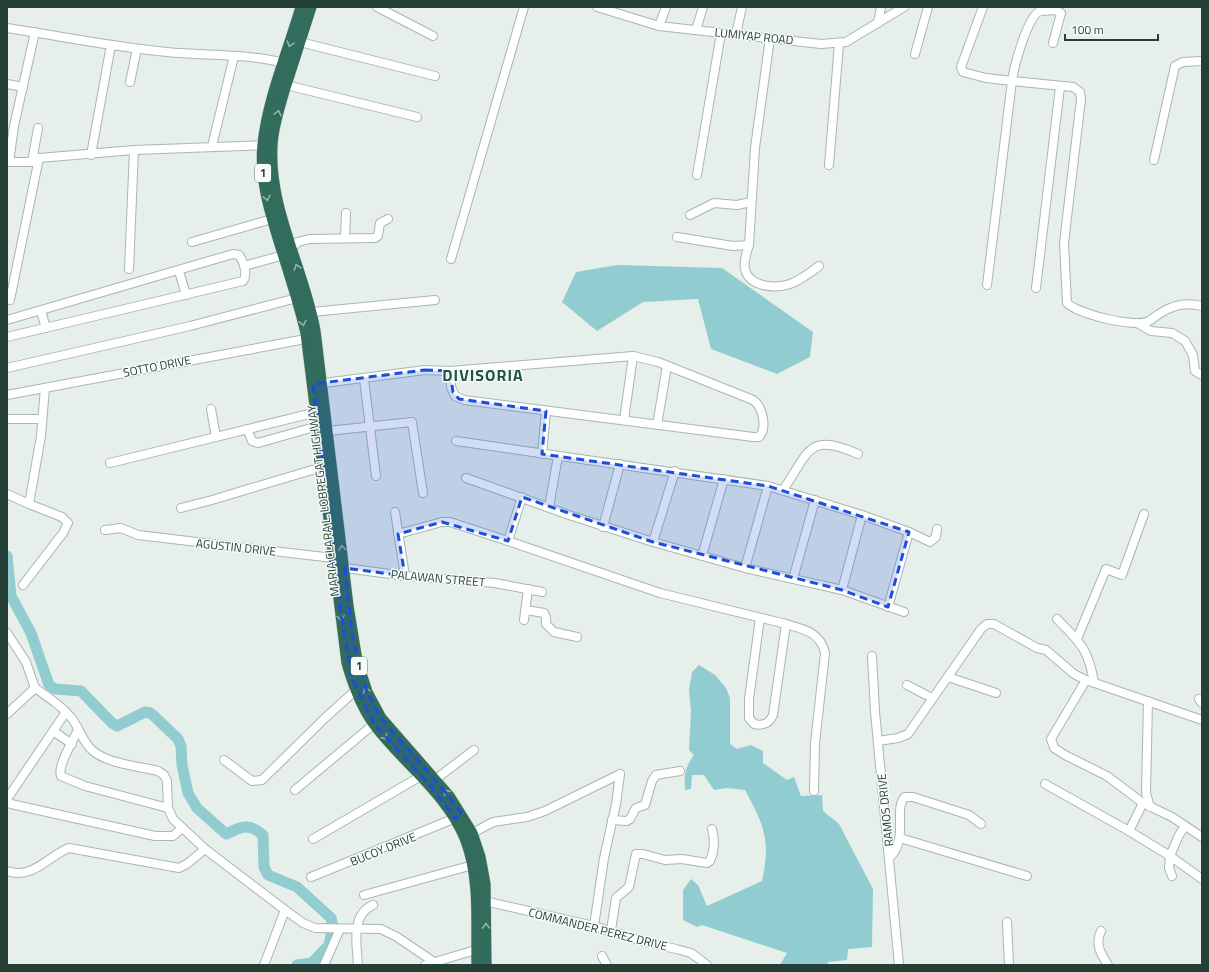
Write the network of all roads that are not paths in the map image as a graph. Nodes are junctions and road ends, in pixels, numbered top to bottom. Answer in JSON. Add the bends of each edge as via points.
{"nodes":[{"id":1,"x":301,"y":7,"type":"edge"},
{"id":2,"x":312,"y":7,"type":"edge"},
{"id":3,"x":377,"y":7,"type":"edge"},
{"id":4,"x":524,"y":7,"type":"edge"},
{"id":5,"x":597,"y":7,"type":"edge"},
{"id":6,"x":666,"y":7,"type":"edge"},
{"id":7,"x":703,"y":7,"type":"edge"},
{"id":8,"x":742,"y":7,"type":"edge"},
{"id":9,"x":881,"y":7,"type":"edge"},
{"id":10,"x":904,"y":7,"type":"edge"},
{"id":11,"x":928,"y":7,"type":"edge"},
{"id":12,"x":983,"y":7,"type":"edge"},
{"id":13,"x":618,"y":10,"type":"edge"},
{"id":14,"x":878,"y":23,"type":"junction"},
{"id":15,"x":659,"y":26,"type":"junction"},
{"id":16,"x":7,"y":28,"type":"edge"},
{"id":17,"x":696,"y":30,"type":"junction"},
{"id":18,"x":35,"y":32,"type":"junction"},
{"id":19,"x":721,"y":33,"type":"junction"},
{"id":20,"x":736,"y":34,"type":"junction"},
{"id":21,"x":434,"y":36,"type":"dead end"},
{"id":22,"x":770,"y":38,"type":"junction"},
{"id":23,"x":300,"y":42,"type":"junction"},
{"id":24,"x":1053,"y":43,"type":"dead end"},
{"id":25,"x":839,"y":44,"type":"junction"},
{"id":26,"x":111,"y":45,"type":"junction"},
{"id":27,"x":137,"y":49,"type":"junction"},
{"id":28,"x":915,"y":54,"type":"dead end"},
{"id":29,"x":234,"y":56,"type":"junction"},
{"id":30,"x":1202,"y":61,"type":"edge"},
{"id":31,"x":288,"y":64,"type":"junction"},
{"id":32,"x":435,"y":76,"type":"dead end"},
{"id":33,"x":1012,"y":81,"type":"junction"},
{"id":34,"x":130,"y":82,"type":"dead end"},
{"id":35,"x":7,"y":84,"type":"edge"},
{"id":36,"x":286,"y":85,"type":"junction"},
{"id":37,"x":23,"y":87,"type":"junction"},
{"id":38,"x":1060,"y":87,"type":"junction"},
{"id":39,"x":417,"y":117,"type":"dead end"},
{"id":40,"x":38,"y":128,"type":"dead end"},
{"id":41,"x":267,"y":145,"type":"junction"},
{"id":42,"x":212,"y":146,"type":"junction"},
{"id":43,"x":134,"y":150,"type":"junction"},
{"id":44,"x":91,"y":155,"type":"junction"},
{"id":45,"x":36,"y":160,"type":"junction"},
{"id":46,"x":1154,"y":160,"type":"dead end"},
{"id":47,"x":8,"y":162,"type":"edge"},
{"id":48,"x":829,"y":165,"type":"dead end"},
{"id":49,"x":697,"y":175,"type":"dead end"},
{"id":50,"x":752,"y":202,"type":"junction"},
{"id":51,"x":346,"y":213,"type":"dead end"},
{"id":52,"x":690,"y":215,"type":"dead end"},
{"id":53,"x":272,"y":219,"type":"junction"},
{"id":54,"x":388,"y":219,"type":"dead end"},
{"id":55,"x":677,"y":237,"type":"dead end"},
{"id":56,"x":345,"y":238,"type":"junction"},
{"id":57,"x":192,"y":242,"type":"dead end"},
{"id":58,"x":749,"y":244,"type":"junction"},
{"id":59,"x":287,"y":251,"type":"junction"},
{"id":60,"x":451,"y":259,"type":"dead end"},
{"id":61,"x":244,"y":266,"type":"junction"},
{"id":62,"x":819,"y":266,"type":"dead end"},
{"id":63,"x":129,"y":269,"type":"dead end"},
{"id":64,"x":179,"y":271,"type":"junction"},
{"id":65,"x":987,"y":285,"type":"dead end"},
{"id":66,"x":1036,"y":288,"type":"dead end"},
{"id":67,"x":186,"y":295,"type":"junction"},
{"id":68,"x":298,"y":298,"type":"junction"},
{"id":69,"x":10,"y":300,"type":"dead end"},
{"id":70,"x":435,"y":300,"type":"dead end"},
{"id":71,"x":1202,"y":306,"type":"edge"},
{"id":72,"x":41,"y":311,"type":"junction"},
{"id":73,"x":312,"y":312,"type":"junction"},
{"id":74,"x":7,"y":320,"type":"edge"},
{"id":75,"x":1137,"y":323,"type":"junction"},
{"id":76,"x":46,"y":328,"type":"junction"},
{"id":77,"x":7,"y":337,"type":"edge"},
{"id":78,"x":311,"y":338,"type":"junction"},
{"id":79,"x":633,"y":356,"type":"junction"},
{"id":80,"x":667,"y":366,"type":"junction"},
{"id":81,"x":7,"y":368,"type":"edge"},
{"id":82,"x":450,"y":371,"type":"junction"},
{"id":83,"x":1202,"y":375,"type":"edge"},
{"id":84,"x":364,"y":379,"type":"junction"},
{"id":85,"x":317,"y":384,"type":"junction"},
{"id":86,"x":45,"y":388,"type":"junction"},
{"id":87,"x":7,"y":395,"type":"edge"},
{"id":88,"x":211,"y":409,"type":"dead end"},
{"id":89,"x":546,"y":411,"type":"junction"},
{"id":90,"x":316,"y":412,"type":"junction"},
{"id":91,"x":7,"y":419,"type":"edge"},
{"id":92,"x":42,"y":419,"type":"junction"},
{"id":93,"x":624,"y":420,"type":"junction"},
{"id":94,"x":657,"y":424,"type":"junction"},
{"id":95,"x":370,"y":426,"type":"junction"},
{"id":96,"x":323,"y":428,"type":"junction"},
{"id":97,"x":247,"y":429,"type":"junction"},
{"id":98,"x":216,"y":437,"type":"junction"},
{"id":99,"x":456,"y":441,"type":"dead end"},
{"id":100,"x":542,"y":454,"type":"junction"},
{"id":101,"x":858,"y":454,"type":"dead end"},
{"id":102,"x":558,"y":456,"type":"junction"},
{"id":103,"x":110,"y":463,"type":"dead end"},
{"id":104,"x":620,"y":464,"type":"junction"},
{"id":105,"x":322,"y":467,"type":"junction"},
{"id":106,"x":675,"y":471,"type":"junction"},
{"id":107,"x":376,"y":476,"type":"dead end"},
{"id":108,"x":466,"y":478,"type":"dead end"},
{"id":109,"x":724,"y":479,"type":"junction"},
{"id":110,"x":768,"y":486,"type":"junction"},
{"id":111,"x":783,"y":490,"type":"junction"},
{"id":112,"x":423,"y":493,"type":"dead end"},
{"id":113,"x":7,"y":494,"type":"edge"},
{"id":114,"x":522,"y":497,"type":"junction"},
{"id":115,"x":815,"y":500,"type":"junction"},
{"id":116,"x":29,"y":504,"type":"junction"},
{"id":117,"x":549,"y":507,"type":"junction"},
{"id":118,"x":181,"y":508,"type":"dead end"},
{"id":119,"x":395,"y":512,"type":"dead end"},
{"id":120,"x":1144,"y":514,"type":"dead end"},
{"id":121,"x":862,"y":515,"type":"junction"},
{"id":122,"x":604,"y":527,"type":"junction"},
{"id":123,"x":937,"y":529,"type":"dead end"},
{"id":124,"x":105,"y":530,"type":"dead end"},
{"id":125,"x":909,"y":532,"type":"junction"},
{"id":126,"x":398,"y":534,"type":"junction"},
{"id":127,"x":508,"y":541,"type":"junction"},
{"id":128,"x":654,"y":542,"type":"junction"},
{"id":129,"x":702,"y":556,"type":"junction"},
{"id":130,"x":338,"y":564,"type":"junction"},
{"id":131,"x":745,"y":568,"type":"junction"},
{"id":132,"x":405,"y":576,"type":"junction"},
{"id":133,"x":793,"y":579,"type":"junction"},
{"id":134,"x":23,"y":585,"type":"dead end"},
{"id":135,"x":528,"y":589,"type":"junction"},
{"id":136,"x":842,"y":590,"type":"junction"},
{"id":137,"x":542,"y":592,"type":"dead end"},
{"id":138,"x":888,"y":607,"type":"junction"},
{"id":139,"x":526,"y":610,"type":"junction"},
{"id":140,"x":904,"y":612,"type":"dead end"},
{"id":141,"x":760,"y":618,"type":"junction"},
{"id":142,"x":1057,"y":619,"type":"dead end"},
{"id":143,"x":524,"y":620,"type":"dead end"},
{"id":144,"x":786,"y":624,"type":"junction"},
{"id":145,"x":7,"y":633,"type":"edge"},
{"id":146,"x":577,"y":637,"type":"dead end"},
{"id":147,"x":1076,"y":639,"type":"junction"},
{"id":148,"x":872,"y":656,"type":"dead end"},
{"id":149,"x":948,"y":677,"type":"junction"},
{"id":150,"x":1090,"y":681,"type":"junction"},
{"id":151,"x":908,"y":685,"type":"dead end"},
{"id":152,"x":35,"y":688,"type":"junction"},
{"id":153,"x":356,"y":690,"type":"junction"},
{"id":154,"x":996,"y":693,"type":"dead end"},
{"id":155,"x":932,"y":698,"type":"junction"},
{"id":156,"x":1148,"y":701,"type":"junction"},
{"id":157,"x":66,"y":712,"type":"junction"},
{"id":158,"x":7,"y":714,"type":"edge"},
{"id":159,"x":1202,"y":720,"type":"edge"},
{"id":160,"x":374,"y":724,"type":"junction"},
{"id":161,"x":78,"y":730,"type":"junction"},
{"id":162,"x":53,"y":731,"type":"junction"},
{"id":163,"x":878,"y":741,"type":"junction"},
{"id":164,"x":72,"y":744,"type":"junction"},
{"id":165,"x":474,"y":750,"type":"dead end"},
{"id":166,"x":224,"y":760,"type":"dead end"},
{"id":167,"x":680,"y":771,"type":"dead end"},
{"id":168,"x":421,"y":776,"type":"junction"},
{"id":169,"x":436,"y":779,"type":"junction"},
{"id":170,"x":1045,"y":784,"type":"dead end"},
{"id":171,"x":296,"y":790,"type":"dead end"},
{"id":172,"x":814,"y":791,"type":"dead end"},
{"id":173,"x":7,"y":800,"type":"edge"},
{"id":174,"x":1147,"y":805,"type":"junction"},
{"id":175,"x":168,"y":808,"type":"junction"},
{"id":176,"x":458,"y":816,"type":"junction"},
{"id":177,"x":612,"y":820,"type":"junction"},
{"id":178,"x":981,"y":824,"type":"dead end"},
{"id":179,"x":1186,"y":826,"type":"junction"},
{"id":180,"x":182,"y":828,"type":"junction"},
{"id":181,"x":712,"y":829,"type":"dead end"},
{"id":182,"x":1128,"y":831,"type":"junction"},
{"id":183,"x":468,"y":836,"type":"junction"},
{"id":184,"x":1202,"y":837,"type":"edge"},
{"id":185,"x":900,"y":838,"type":"junction"},
{"id":186,"x":313,"y":839,"type":"dead end"},
{"id":187,"x":205,"y":849,"type":"junction"},
{"id":188,"x":1170,"y":856,"type":"junction"},
{"id":189,"x":890,"y":857,"type":"junction"},
{"id":190,"x":473,"y":865,"type":"junction"},
{"id":191,"x":7,"y":871,"type":"edge"},
{"id":192,"x":1027,"y":876,"type":"dead end"},
{"id":193,"x":1172,"y":876,"type":"dead end"},
{"id":194,"x":311,"y":877,"type":"dead end"},
{"id":195,"x":1202,"y":879,"type":"edge"},
{"id":196,"x":364,"y":895,"type":"dead end"},
{"id":197,"x":481,"y":901,"type":"junction"},
{"id":198,"x":373,"y":905,"type":"dead end"},
{"id":199,"x":285,"y":910,"type":"junction"},
{"id":200,"x":1007,"y":922,"type":"dead end"},
{"id":201,"x":594,"y":926,"type":"junction"},
{"id":202,"x":337,"y":929,"type":"junction"},
{"id":203,"x":356,"y":930,"type":"junction"},
{"id":204,"x":611,"y":930,"type":"junction"},
{"id":205,"x":1101,"y":931,"type":"dead end"},
{"id":206,"x":481,"y":948,"type":"junction"},
{"id":207,"x":602,"y":956,"type":"dead end"},
{"id":208,"x":434,"y":962,"type":"junction"},
{"id":209,"x":264,"y":965,"type":"edge"},
{"id":210,"x":324,"y":965,"type":"edge"},
{"id":211,"x":358,"y":965,"type":"edge"},
{"id":212,"x":425,"y":965,"type":"edge"},
{"id":213,"x":477,"y":965,"type":"edge"},
{"id":214,"x":486,"y":965,"type":"edge"},
{"id":215,"x":607,"y":965,"type":"edge"},
{"id":216,"x":707,"y":965,"type":"edge"},
{"id":217,"x":899,"y":965,"type":"edge"},
{"id":218,"x":1009,"y":965,"type":"edge"},
{"id":219,"x":1108,"y":965,"type":"edge"}],
"edges":[{"from":1,"to":31,"type":"highway","name":"MARIA CLARA L. LOBREGAT HIGHWAY","number":"1","one_way":true},
{"from":2,"to":23,"type":"highway","name":"MARIA CLARA L. LOBREGAT HIGHWAY","number":"1"},
{"from":3,"to":21,"type":"street"},
{"from":4,"to":60,"type":"street"},
{"from":5,"to":13,"type":"street","name":"LUMIYAP ROAD"},
{"from":6,"to":15,"type":"street"},
{"from":7,"to":17,"type":"street"},
{"from":8,"to":20,"type":"street"},
{"from":9,"to":14,"type":"street"},
{"from":10,"to":14,"type":"street","name":"LUMIYAP ROAD"},
{"from":11,"to":28,"type":"street"},
{"from":12,"to":33,"type":"street","via":[[961,67],[963,72],[971,75]]},
{"from":13,"to":15,"type":"street","name":"LUMIYAP ROAD"},
{"from":14,"to":25,"type":"street","name":"LUMIYAP ROAD"},
{"from":15,"to":17,"type":"street","name":"LUMIYAP ROAD"},
{"from":16,"to":18,"type":"street"},
{"from":17,"to":19,"type":"street","name":"LUMIYAP ROAD"},
{"from":18,"to":26,"type":"street"},
{"from":18,"to":37,"type":"street"},
{"from":19,"to":20,"type":"street","name":"LUMIYAP ROAD"},
{"from":19,"to":49,"type":"street"},
{"from":20,"to":22,"type":"street","name":"LUMIYAP ROAD"},
{"from":22,"to":25,"type":"street","name":"LUMIYAP ROAD"},
{"from":22,"to":50,"type":"street","via":[[755,148]]},
{"from":23,"to":31,"type":"highway","name":"MARIA CLARA L. LOBREGAT HIGHWAY","number":"1"},
{"from":23,"to":32,"type":"street"},
{"from":24,"to":33,"type":"street","via":[[1061,13],[1055,10],[1040,11],[1032,18],[1017,55]]},
{"from":25,"to":48,"type":"street"},
{"from":26,"to":27,"type":"street"},
{"from":26,"to":44,"type":"street"},
{"from":27,"to":29,"type":"street","via":[[198,56]]},
{"from":27,"to":34,"type":"street"},
{"from":29,"to":31,"type":"street"},
{"from":29,"to":42,"type":"street"},
{"from":30,"to":46,"type":"street","via":[[1182,62],[1175,66]]},
{"from":31,"to":36,"type":"highway","name":"MARIA CLARA L. LOBREGAT HIGHWAY","number":"1"},
{"from":31,"to":41,"type":"highway","name":"MARIA CLARA L. LOBREGAT HIGHWAY","number":"1","via":[[268,116]]},
{"from":33,"to":38,"type":"street"},
{"from":33,"to":65,"type":"street"},
{"from":35,"to":37,"type":"street"},
{"from":36,"to":39,"type":"street"},
{"from":41,"to":36,"type":"highway","name":"MARIA CLARA L. LOBREGAT HIGHWAY","number":"1","one_way":true},
{"from":37,"to":47,"type":"street"},
{"from":38,"to":66,"type":"street"},
{"from":38,"to":75,"type":"street","via":[[1078,89],[1081,99],[1064,243],[1067,303],[1094,315]]},
{"from":40,"to":45,"type":"street"},
{"from":41,"to":42,"type":"street"},
{"from":41,"to":53,"type":"highway","name":"MARIA CLARA L. LOBREGAT HIGHWAY","number":"1","one_way":true,"via":[[264,182]]},
{"from":41,"to":59,"type":"highway","name":"MARIA CLARA L. LOBREGAT HIGHWAY","number":"1"},
{"from":42,"to":43,"type":"street"},
{"from":43,"to":44,"type":"street"},
{"from":43,"to":63,"type":"street"},
{"from":44,"to":45,"type":"street"},
{"from":45,"to":47,"type":"street"},
{"from":45,"to":69,"type":"street"},
{"from":50,"to":52,"type":"street","via":[[737,205],[714,203]]},
{"from":50,"to":58,"type":"street"},
{"from":51,"to":56,"type":"street"},
{"from":53,"to":57,"type":"street"},
{"from":53,"to":59,"type":"highway","name":"MARIA CLARA L. LOBREGAT HIGHWAY","number":"1"},
{"from":54,"to":56,"type":"street","via":[[380,223],[378,236],[375,238]]},
{"from":55,"to":58,"type":"street","via":[[733,246]]},
{"from":56,"to":59,"type":"street","via":[[309,239],[298,242]]},
{"from":58,"to":62,"type":"street","via":[[745,261],[747,274],[755,282],[763,285],[789,284],[803,278]]},
{"from":59,"to":61,"type":"street"},
{"from":59,"to":68,"type":"highway","name":"MARIA CLARA L. LOBREGAT HIGHWAY","number":"1"},
{"from":73,"to":59,"type":"highway","name":"MARIA CLARA L. LOBREGAT HIGHWAY","number":"1","one_way":true},
{"from":61,"to":64,"type":"street","via":[[238,255],[233,254]]},
{"from":61,"to":67,"type":"street","via":[[243,281]]},
{"from":64,"to":67,"type":"street"},
{"from":64,"to":72,"type":"street"},
{"from":67,"to":76,"type":"street"},
{"from":68,"to":78,"type":"highway","name":"MARIA CLARA L. LOBREGAT HIGHWAY","number":"1","one_way":true},
{"from":68,"to":81,"type":"street"},
{"from":70,"to":73,"type":"street"},
{"from":71,"to":75,"type":"street","via":[[1182,303],[1150,321]]},
{"from":72,"to":74,"type":"street"},
{"from":72,"to":76,"type":"street"},
{"from":73,"to":78,"type":"highway","name":"MARIA CLARA L. LOBREGAT HIGHWAY","number":"1"},
{"from":75,"to":83,"type":"street","via":[[1151,331],[1179,336],[1191,348],[1195,371]]},
{"from":76,"to":77,"type":"street"},
{"from":78,"to":85,"type":"highway","name":"MARIA CLARA L. LOBREGAT HIGHWAY","number":"1"},
{"from":78,"to":86,"type":"street","name":"SOTTO DRIVE"},
{"from":79,"to":80,"type":"street"},
{"from":79,"to":82,"type":"street"},
{"from":79,"to":93,"type":"street"},
{"from":80,"to":94,"type":"street"},
{"from":80,"to":94,"type":"street","via":[[753,400],[761,410],[762,431],[759,436],[753,437]]},
{"from":82,"to":84,"type":"street","via":[[425,370]]},
{"from":82,"to":89,"type":"street","via":[[453,392],[459,399]]},
{"from":84,"to":85,"type":"street"},
{"from":84,"to":95,"type":"street"},
{"from":85,"to":90,"type":"highway","name":"MARIA CLARA L. LOBREGAT HIGHWAY","number":"1"},
{"from":85,"to":96,"type":"highway","name":"MARIA CLARA L. LOBREGAT HIGHWAY","number":"1"},
{"from":86,"to":87,"type":"street","name":"SOTTO DRIVE"},
{"from":86,"to":92,"type":"street"},
{"from":88,"to":98,"type":"street"},
{"from":89,"to":93,"type":"street"},
{"from":89,"to":100,"type":"street"},
{"from":90,"to":96,"type":"highway","name":"MARIA CLARA L. LOBREGAT HIGHWAY","number":"1"},
{"from":90,"to":97,"type":"street"},
{"from":91,"to":92,"type":"street"},
{"from":92,"to":116,"type":"street"},
{"from":93,"to":94,"type":"street"},
{"from":95,"to":96,"type":"street"},
{"from":95,"to":107,"type":"street"},
{"from":95,"to":112,"type":"street","via":[[412,422]]},
{"from":96,"to":97,"type":"street","via":[[258,443],[252,441]]},
{"from":96,"to":105,"type":"highway","name":"MARIA CLARA L. LOBREGAT HIGHWAY","number":"1"},
{"from":130,"to":96,"type":"highway","name":"MARIA CLARA L. LOBREGAT HIGHWAY","number":"1","one_way":true},
{"from":97,"to":98,"type":"street"},
{"from":98,"to":103,"type":"street"},
{"from":99,"to":100,"type":"street"},
{"from":100,"to":102,"type":"street"},
{"from":101,"to":111,"type":"street","via":[[826,443],[817,446],[805,456]]},
{"from":102,"to":104,"type":"street"},
{"from":102,"to":117,"type":"street"},
{"from":104,"to":106,"type":"street"},
{"from":104,"to":122,"type":"street"},
{"from":105,"to":118,"type":"street"},
{"from":105,"to":130,"type":"highway","name":"MARIA CLARA L. LOBREGAT HIGHWAY","number":"1"},
{"from":106,"to":109,"type":"street"},
{"from":106,"to":128,"type":"street"},
{"from":108,"to":114,"type":"street"},
{"from":109,"to":110,"type":"street"},
{"from":109,"to":129,"type":"street"},
{"from":110,"to":111,"type":"street"},
{"from":110,"to":131,"type":"street"},
{"from":111,"to":115,"type":"street"},
{"from":113,"to":116,"type":"street"},
{"from":114,"to":117,"type":"street"},
{"from":114,"to":127,"type":"street"},
{"from":115,"to":121,"type":"street"},
{"from":115,"to":133,"type":"street"},
{"from":116,"to":134,"type":"street","via":[[62,517],[68,523],[63,534]]},
{"from":117,"to":122,"type":"street"},
{"from":119,"to":126,"type":"street"},
{"from":120,"to":147,"type":"street","via":[[1122,575],[1106,570]]},
{"from":121,"to":125,"type":"street"},
{"from":121,"to":136,"type":"street"},
{"from":122,"to":128,"type":"street"},
{"from":123,"to":125,"type":"street","via":[[936,537],[930,542]]},
{"from":124,"to":130,"type":"street","name":"AGUSTIN DRIVE","via":[[120,528],[138,535]]},
{"from":125,"to":138,"type":"street"},
{"from":126,"to":127,"type":"street","via":[[450,522]]},
{"from":126,"to":132,"type":"street"},
{"from":127,"to":141,"type":"street","via":[[634,585]]},
{"from":128,"to":129,"type":"street"},
{"from":129,"to":131,"type":"street"},
{"from":130,"to":132,"type":"street","name":"PALAWAN STREET"},
{"from":130,"to":153,"type":"highway","name":"MARIA CLARA L. LOBREGAT HIGHWAY","number":"1","one_way":true,"via":[[347,663]]},
{"from":169,"to":130,"type":"highway","name":"MARIA CLARA L. LOBREGAT HIGHWAY","number":"1","one_way":true,"via":[[381,718],[367,692],[353,640]]},
{"from":131,"to":133,"type":"street"},
{"from":132,"to":135,"type":"street","name":"PALAWAN STREET","via":[[495,583]]},
{"from":133,"to":136,"type":"street"},
{"from":135,"to":137,"type":"street","name":"PALAWAN STREET"},
{"from":135,"to":139,"type":"street"},
{"from":136,"to":138,"type":"street"},
{"from":138,"to":140,"type":"street"},
{"from":139,"to":143,"type":"street"},
{"from":139,"to":146,"type":"street","via":[[544,613],[546,624],[554,632]]},
{"from":141,"to":144,"type":"street"},
{"from":141,"to":144,"type":"street","via":[[748,706],[749,718],[754,724],[765,725],[774,715]]},
{"from":142,"to":147,"type":"street"},
{"from":144,"to":172,"type":"street","via":[[810,632],[824,646]]},
{"from":145,"to":152,"type":"street","via":[[26,662]]},
{"from":147,"to":150,"type":"street","via":[[1088,656]]},
{"from":148,"to":163,"type":"street","name":"RAMOS DRIVE"},
{"from":149,"to":150,"type":"street","via":[[984,625],[990,623],[1037,648],[1046,650],[1074,674]]},
{"from":149,"to":154,"type":"street"},
{"from":149,"to":155,"type":"street"},
{"from":150,"to":156,"type":"street"},
{"from":150,"to":174,"type":"street","via":[[1055,731],[1051,738],[1052,745],[1086,767],[1106,776]]},
{"from":151,"to":155,"type":"street"},
{"from":152,"to":157,"type":"street"},
{"from":152,"to":158,"type":"street"},
{"from":153,"to":160,"type":"highway","name":"MARIA CLARA L. LOBREGAT HIGHWAY","number":"1"},
{"from":153,"to":166,"type":"street","via":[[262,780],[252,781]]},
{"from":155,"to":163,"type":"street","via":[[908,734]]},
{"from":156,"to":159,"type":"street"},
{"from":156,"to":174,"type":"street"},
{"from":157,"to":161,"type":"street"},
{"from":157,"to":162,"type":"street"},
{"from":160,"to":168,"type":"highway","name":"MARIA CLARA L. LOBREGAT HIGHWAY","number":"1","one_way":true},
{"from":160,"to":171,"type":"street"},
{"from":161,"to":164,"type":"street"},
{"from":161,"to":175,"type":"street","via":[[93,751],[106,758],[158,771],[164,775],[168,789]]},
{"from":162,"to":164,"type":"street"},
{"from":162,"to":173,"type":"street"},
{"from":163,"to":189,"type":"street","name":"RAMOS DRIVE"},
{"from":164,"to":175,"type":"street","via":[[60,770],[64,779]]},
{"from":165,"to":169,"type":"street"},
{"from":167,"to":177,"type":"street","via":[[656,775],[645,804],[636,808],[627,821]]},
{"from":168,"to":176,"type":"highway","name":"MARIA CLARA L. LOBREGAT HIGHWAY","number":"1"},
{"from":168,"to":186,"type":"street"},
{"from":176,"to":169,"type":"highway","name":"MARIA CLARA L. LOBREGAT HIGHWAY","number":"1","one_way":true},
{"from":170,"to":182,"type":"street"},
{"from":173,"to":180,"type":"street","via":[[11,804],[155,836],[173,836]]},
{"from":174,"to":179,"type":"street"},
{"from":174,"to":182,"type":"street"},
{"from":175,"to":180,"type":"street","via":[[173,819]]},
{"from":176,"to":183,"type":"highway","name":"MARIA CLARA L. LOBREGAT HIGHWAY","number":"1"},
{"from":176,"to":194,"type":"street","name":"BUCOY DRIVE"},
{"from":177,"to":183,"type":"street","via":[[620,774],[545,812],[493,822]]},
{"from":177,"to":201,"type":"street"},
{"from":178,"to":185,"type":"street","via":[[969,815],[908,797],[901,806]]},
{"from":179,"to":184,"type":"street"},
{"from":179,"to":188,"type":"street"},
{"from":180,"to":187,"type":"street"},
{"from":181,"to":204,"type":"street","via":[[714,852],[707,863],[682,859],[665,860],[636,854],[629,887],[616,898]]},
{"from":182,"to":188,"type":"street"},
{"from":183,"to":190,"type":"highway","name":"MARIA CLARA L. LOBREGAT HIGHWAY","number":"1"},
{"from":183,"to":197,"type":"highway","name":"MARIA CLARA L. LOBREGAT HIGHWAY","number":"1","via":[[485,884]]},
{"from":185,"to":189,"type":"street","via":[[897,848]]},
{"from":185,"to":192,"type":"street"},
{"from":187,"to":191,"type":"street","via":[[179,868],[69,848],[30,871]]},
{"from":187,"to":199,"type":"street"},
{"from":188,"to":193,"type":"street","via":[[1169,868]]},
{"from":188,"to":195,"type":"street"},
{"from":189,"to":217,"type":"street","name":"RAMOS DRIVE"},
{"from":190,"to":196,"type":"street"},
{"from":190,"to":197,"type":"highway","name":"MARIA CLARA L. LOBREGAT HIGHWAY","number":"1"},
{"from":197,"to":201,"type":"street","name":"COMMANDER PEREZ DRIVE"},
{"from":197,"to":206,"type":"highway","name":"MARIA CLARA L. LOBREGAT HIGHWAY","number":"1"},
{"from":198,"to":203,"type":"street","via":[[361,914]]},
{"from":199,"to":202,"type":"street","via":[[315,928]]},
{"from":199,"to":209,"type":"street"},
{"from":200,"to":218,"type":"street"},
{"from":201,"to":204,"type":"street","name":"COMMANDER PEREZ DRIVE"},
{"from":202,"to":203,"type":"street"},
{"from":202,"to":210,"type":"street"},
{"from":203,"to":208,"type":"street","via":[[385,930]]},
{"from":203,"to":211,"type":"street"},
{"from":204,"to":216,"type":"street","name":"COMMANDER PEREZ DRIVE","via":[[642,941],[691,953]]},
{"from":205,"to":219,"type":"street","via":[[1098,950]]},
{"from":206,"to":208,"type":"street"},
{"from":206,"to":213,"type":"highway","name":"MARIA CLARA L. LOBREGAT HIGHWAY","number":"1"},
{"from":206,"to":214,"type":"highway","name":"MARIA CLARA L. LOBREGAT HIGHWAY","number":"1"},
{"from":207,"to":215,"type":"street"},
{"from":208,"to":212,"type":"street"}]}
